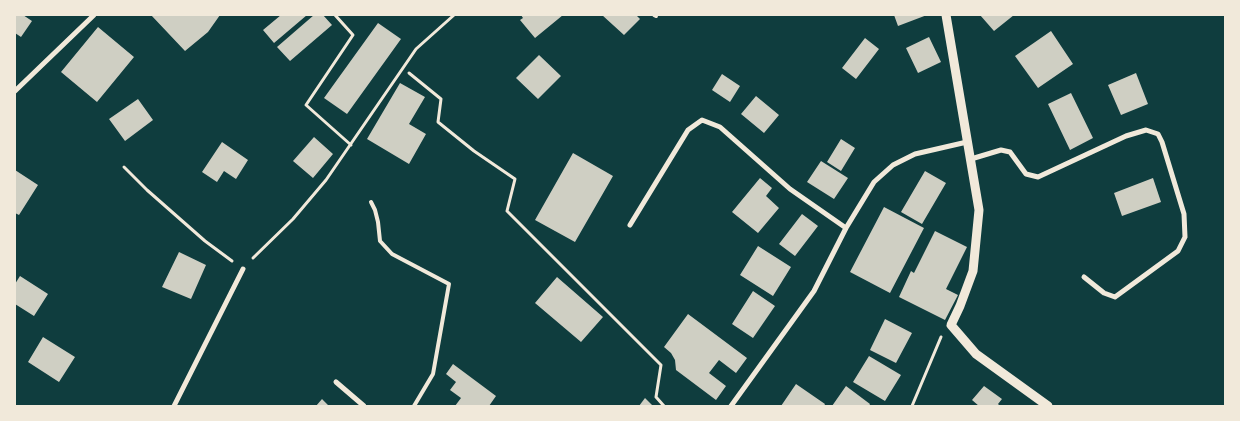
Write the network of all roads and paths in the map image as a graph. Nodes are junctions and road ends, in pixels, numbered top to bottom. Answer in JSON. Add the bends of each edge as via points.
{"nodes":[{"id":1,"x":94,"y":15,"type":"edge"},
{"id":2,"x":335,"y":15,"type":"edge"},
{"id":3,"x":454,"y":15,"type":"edge"},
{"id":4,"x":946,"y":15,"type":"edge"},
{"id":5,"x":408,"y":73,"type":"dead end"},
{"id":6,"x":15,"y":91,"type":"edge"},
{"id":7,"x":967,"y":142,"type":"junction"},
{"id":8,"x":351,"y":145,"type":"junction"},
{"id":9,"x":971,"y":159,"type":"junction"},
{"id":10,"x":124,"y":167,"type":"dead end"},
{"id":11,"x":371,"y":202,"type":"dead end"},
{"id":12,"x":630,"y":225,"type":"dead end"},
{"id":13,"x":846,"y":228,"type":"junction"},
{"id":14,"x":243,"y":269,"type":"junction"},
{"id":15,"x":1084,"y":276,"type":"dead end"},
{"id":16,"x":951,"y":325,"type":"junction"},
{"id":17,"x":336,"y":382,"type":"dead end"},
{"id":18,"x":174,"y":406,"type":"edge"},
{"id":19,"x":364,"y":406,"type":"edge"},
{"id":20,"x":414,"y":406,"type":"edge"},
{"id":21,"x":664,"y":406,"type":"edge"},
{"id":22,"x":731,"y":406,"type":"edge"},
{"id":23,"x":912,"y":406,"type":"edge"},
{"id":24,"x":1048,"y":406,"type":"edge"}],
"edges":[{"from":1,"to":6,"type":"street"},
{"from":2,"to":8,"type":"path","via":[[353,35],[306,104]]},
{"from":3,"to":8,"type":"path","via":[[416,49]]},
{"from":4,"to":7,"type":"street"},
{"from":5,"to":21,"type":"path","via":[[441,99],[438,122],[515,179],[507,211],[660,365],[656,396]]},
{"from":7,"to":9,"type":"street"},
{"from":7,"to":13,"type":"street","via":[[915,154],[893,165],[874,182]]},
{"from":8,"to":14,"type":"path","via":[[293,219]]},
{"from":9,"to":15,"type":"street","via":[[1001,150],[1010,152],[1026,174],[1038,176],[1126,136],[1146,130],[1158,134],[1184,214],[1185,237],[1178,252],[1115,297],[1104,293]]},
{"from":9,"to":16,"type":"street","via":[[979,210],[973,270]]},
{"from":10,"to":14,"type":"path","via":[[205,241]]},
{"from":11,"to":20,"type":"lane","via":[[380,241],[392,254],[449,284],[433,374]]},
{"from":12,"to":13,"type":"street","via":[[688,130],[702,120],[720,127],[790,189]]},
{"from":13,"to":22,"type":"street","via":[[814,291]]},
{"from":14,"to":18,"type":"street"},
{"from":16,"to":23,"type":"path","via":[[940,339]]},
{"from":16,"to":24,"type":"street","via":[[976,354]]},
{"from":17,"to":19,"type":"street"}]}
